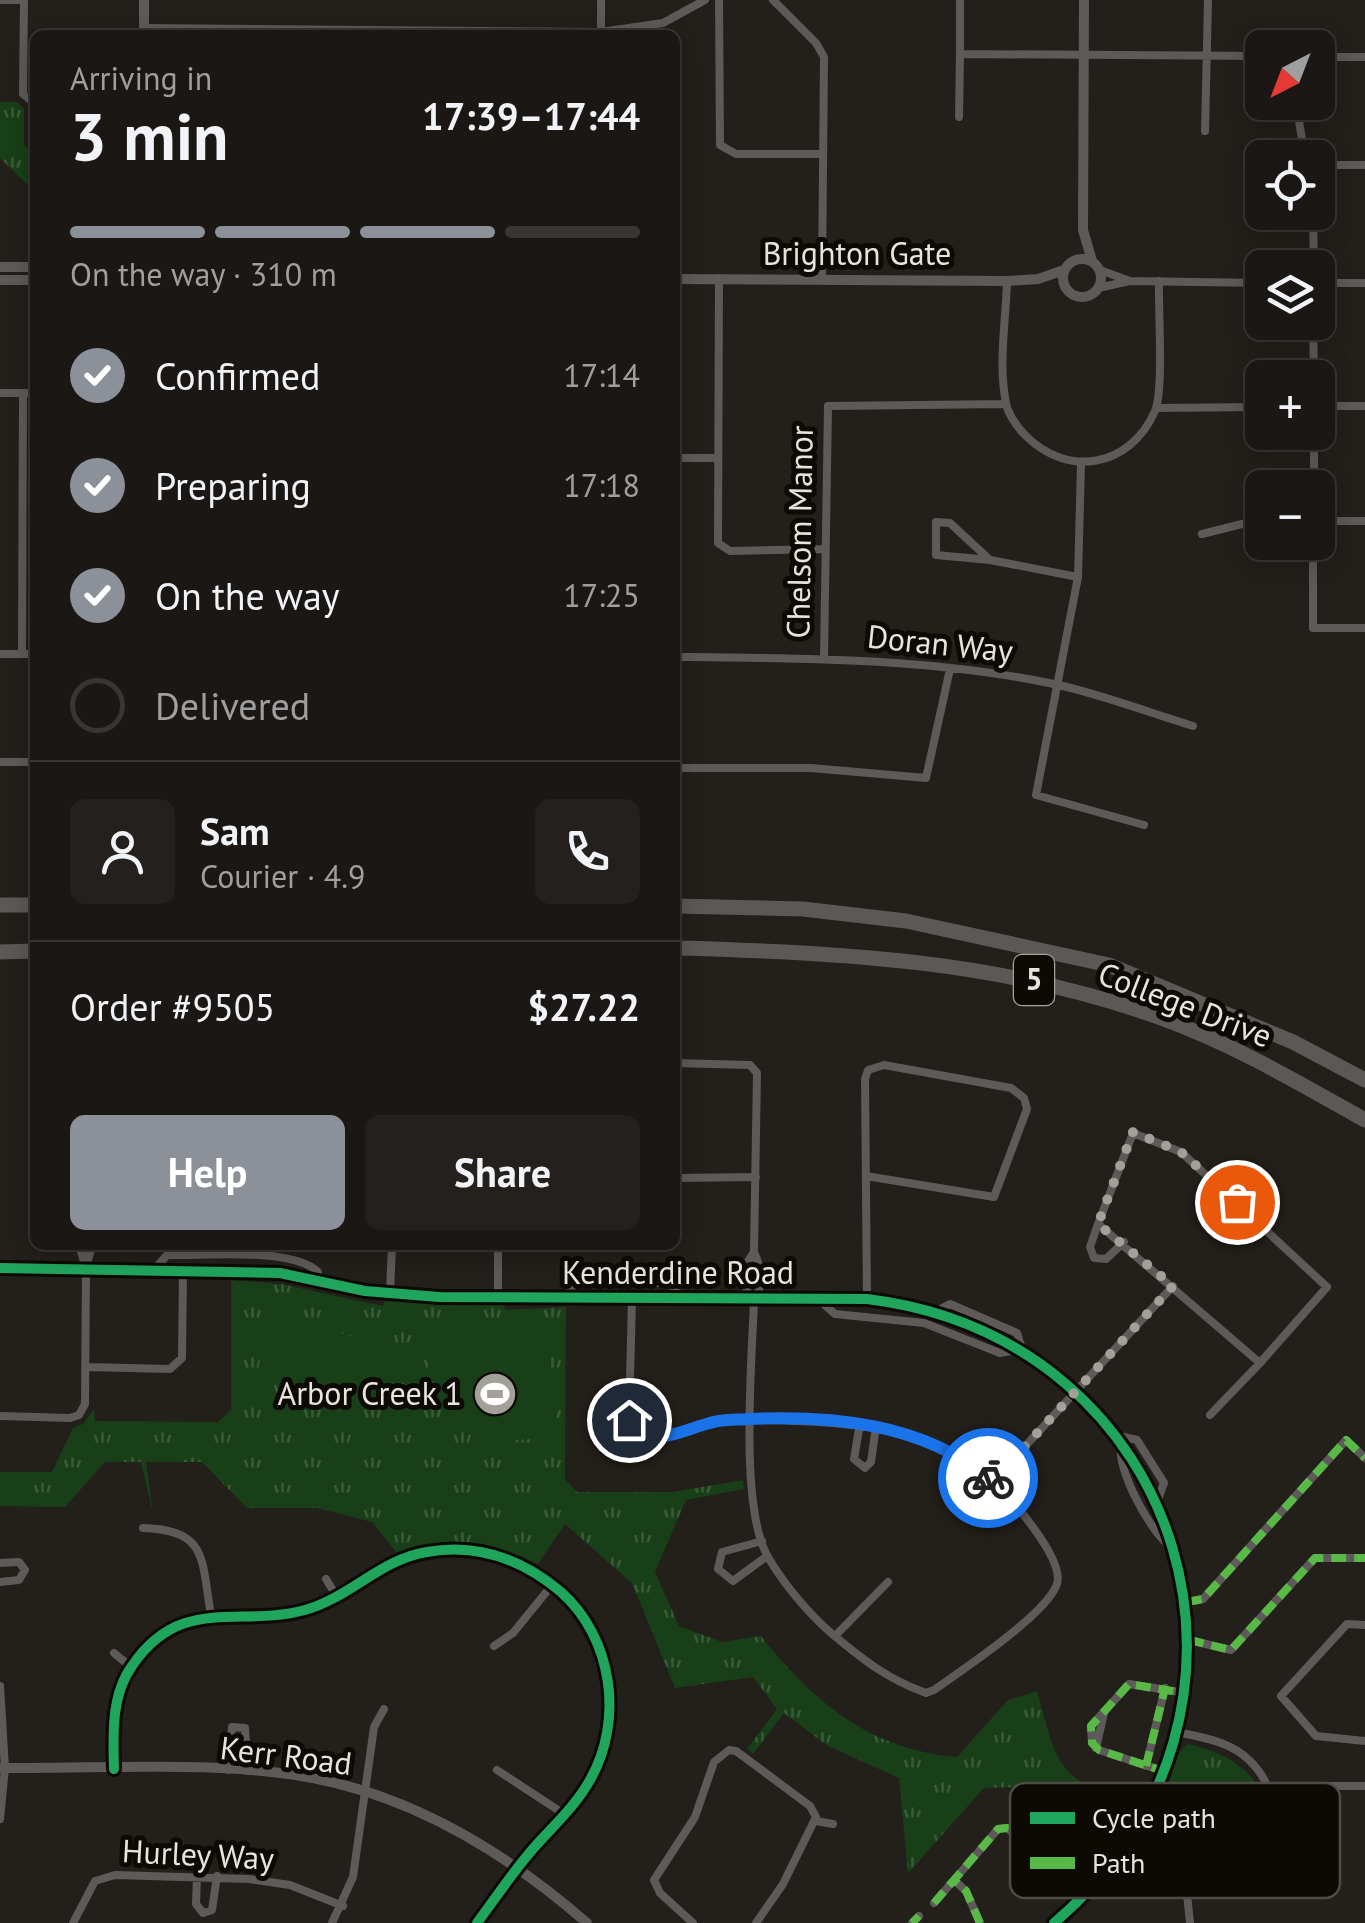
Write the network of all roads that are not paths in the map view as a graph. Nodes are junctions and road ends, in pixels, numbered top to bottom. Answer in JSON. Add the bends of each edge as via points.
{"nodes":[{"id":1,"x":0,"y":0,"type":"edge"},
{"id":2,"x":24,"y":0,"type":"edge"},
{"id":3,"x":144,"y":0,"type":"edge"},
{"id":4,"x":601,"y":0,"type":"edge"},
{"id":5,"x":705,"y":0,"type":"edge"},
{"id":6,"x":718,"y":0,"type":"edge"},
{"id":7,"x":773,"y":0,"type":"edge"},
{"id":8,"x":960,"y":0,"type":"edge"},
{"id":9,"x":1084,"y":0,"type":"edge"},
{"id":10,"x":1208,"y":0,"type":"edge"},
{"id":11,"x":144,"y":30,"type":"edge"},
{"id":12,"x":601,"y":30,"type":"edge"},
{"id":13,"x":620,"y":30,"type":"edge"},
{"id":14,"x":960,"y":54,"type":"junction"},
{"id":15,"x":1084,"y":54,"type":"junction"},
{"id":16,"x":1208,"y":56,"type":"junction"},
{"id":17,"x":1245,"y":56,"type":"edge"},
{"id":18,"x":1335,"y":57,"type":"edge"},
{"id":19,"x":1365,"y":57,"type":"edge"},
{"id":20,"x":30,"y":99,"type":"edge"},
{"id":21,"x":959,"y":117,"type":"dead end"},
{"id":22,"x":1205,"y":131,"type":"dead end"},
{"id":23,"x":824,"y":154,"type":"junction"},
{"id":24,"x":1335,"y":165,"type":"edge"},
{"id":25,"x":1365,"y":165,"type":"edge"},
{"id":26,"x":1082,"y":230,"type":"junction"},
{"id":27,"x":1073,"y":260,"type":"junction"},
{"id":28,"x":1096,"y":266,"type":"junction"},
{"id":29,"x":0,"y":267,"type":"edge"},
{"id":30,"x":30,"y":267,"type":"edge"},
{"id":31,"x":1064,"y":270,"type":"junction"},
{"id":32,"x":719,"y":278,"type":"junction"},
{"id":33,"x":680,"y":279,"type":"edge"},
{"id":34,"x":822,"y":279,"type":"junction"},
{"id":35,"x":1038,"y":279,"type":"junction"},
{"id":36,"x":0,"y":280,"type":"edge"},
{"id":37,"x":30,"y":280,"type":"edge"},
{"id":38,"x":1007,"y":280,"type":"junction"},
{"id":39,"x":1130,"y":281,"type":"junction"},
{"id":40,"x":1159,"y":282,"type":"junction"},
{"id":41,"x":1245,"y":283,"type":"edge"},
{"id":42,"x":1335,"y":283,"type":"edge"},
{"id":43,"x":1365,"y":283,"type":"edge"},
{"id":44,"x":1098,"y":288,"type":"junction"},
{"id":45,"x":1066,"y":289,"type":"junction"},
{"id":46,"x":0,"y":393,"type":"edge"},
{"id":47,"x":23,"y":393,"type":"junction"},
{"id":48,"x":30,"y":393,"type":"edge"},
{"id":49,"x":1006,"y":404,"type":"junction"},
{"id":50,"x":1335,"y":406,"type":"edge"},
{"id":51,"x":1365,"y":406,"type":"edge"},
{"id":52,"x":1245,"y":407,"type":"edge"},
{"id":53,"x":1156,"y":408,"type":"junction"},
{"id":54,"x":680,"y":458,"type":"edge"},
{"id":55,"x":716,"y":458,"type":"junction"},
{"id":56,"x":1081,"y":464,"type":"junction"},
{"id":57,"x":1365,"y":521,"type":"edge"},
{"id":58,"x":1335,"y":522,"type":"edge"},
{"id":59,"x":1245,"y":523,"type":"edge"},
{"id":60,"x":1202,"y":534,"type":"dead end"},
{"id":61,"x":825,"y":550,"type":"junction"},
{"id":62,"x":990,"y":560,"type":"junction"},
{"id":63,"x":1313,"y":560,"type":"edge"},
{"id":64,"x":1078,"y":577,"type":"junction"},
{"id":65,"x":1365,"y":628,"type":"edge"},
{"id":66,"x":22,"y":653,"type":"junction"},
{"id":67,"x":0,"y":654,"type":"edge"},
{"id":68,"x":30,"y":654,"type":"edge"},
{"id":69,"x":680,"y":657,"type":"edge"},
{"id":70,"x":824,"y":658,"type":"junction"},
{"id":71,"x":950,"y":669,"type":"junction"},
{"id":72,"x":1058,"y":685,"type":"junction"},
{"id":73,"x":1193,"y":726,"type":"dead end"},
{"id":74,"x":0,"y":762,"type":"edge"},
{"id":75,"x":30,"y":762,"type":"edge"},
{"id":76,"x":680,"y":768,"type":"edge"},
{"id":77,"x":1144,"y":825,"type":"dead end"},
{"id":78,"x":0,"y":905,"type":"edge"},
{"id":79,"x":30,"y":905,"type":"edge"},
{"id":80,"x":680,"y":906,"type":"edge"},
{"id":81,"x":0,"y":948,"type":"edge"},
{"id":82,"x":30,"y":948,"type":"edge"},
{"id":83,"x":680,"y":948,"type":"edge"},
{"id":84,"x":680,"y":1063,"type":"edge"},
{"id":85,"x":1365,"y":1080,"type":"edge"},
{"id":86,"x":1365,"y":1120,"type":"edge"},
{"id":87,"x":866,"y":1176,"type":"junction"},
{"id":88,"x":680,"y":1178,"type":"edge"},
{"id":89,"x":756,"y":1178,"type":"junction"},
{"id":90,"x":1098,"y":1224,"type":"junction"},
{"id":91,"x":1124,"y":1242,"type":"junction"},
{"id":92,"x":81,"y":1250,"type":"edge"},
{"id":93,"x":91,"y":1250,"type":"edge"},
{"id":94,"x":392,"y":1250,"type":"edge"},
{"id":95,"x":498,"y":1250,"type":"edge"},
{"id":96,"x":0,"y":1268,"type":"edge"},
{"id":97,"x":86,"y":1268,"type":"junction"},
{"id":98,"x":153,"y":1270,"type":"junction"},
{"id":99,"x":183,"y":1271,"type":"junction"},
{"id":100,"x":316,"y":1280,"type":"junction"},
{"id":101,"x":1173,"y":1286,"type":"junction"},
{"id":102,"x":390,"y":1293,"type":"junction"},
{"id":103,"x":498,"y":1296,"type":"junction"},
{"id":104,"x":565,"y":1298,"type":"junction"},
{"id":105,"x":632,"y":1298,"type":"junction"},
{"id":106,"x":682,"y":1298,"type":"junction"},
{"id":107,"x":818,"y":1298,"type":"junction"},
{"id":108,"x":754,"y":1300,"type":"junction"},
{"id":109,"x":868,"y":1300,"type":"junction"},
{"id":110,"x":1022,"y":1349,"type":"junction"},
{"id":111,"x":1260,"y":1363,"type":"junction"},
{"id":112,"x":87,"y":1367,"type":"junction"},
{"id":113,"x":1075,"y":1390,"type":"junction"},
{"id":114,"x":1210,"y":1414,"type":"dead end"},
{"id":115,"x":0,"y":1416,"type":"edge"},
{"id":116,"x":751,"y":1419,"type":"junction"},
{"id":117,"x":860,"y":1424,"type":"junction"},
{"id":118,"x":876,"y":1426,"type":"junction"},
{"id":119,"x":1119,"y":1439,"type":"junction"},
{"id":120,"x":1365,"y":1458,"type":"edge"},
{"id":121,"x":984,"y":1474,"type":"junction"},
{"id":122,"x":992,"y":1482,"type":"junction"},
{"id":123,"x":1002,"y":1490,"type":"junction"},
{"id":124,"x":143,"y":1528,"type":"dead end"},
{"id":125,"x":762,"y":1542,"type":"junction"},
{"id":126,"x":1173,"y":1548,"type":"junction"},
{"id":127,"x":767,"y":1556,"type":"junction"},
{"id":128,"x":1365,"y":1558,"type":"edge"},
{"id":129,"x":0,"y":1563,"type":"edge"},
{"id":130,"x":326,"y":1578,"type":"dead end"},
{"id":131,"x":0,"y":1582,"type":"edge"},
{"id":132,"x":888,"y":1582,"type":"dead end"},
{"id":133,"x":552,"y":1584,"type":"junction"},
{"id":134,"x":337,"y":1597,"type":"junction"},
{"id":135,"x":1187,"y":1602,"type":"junction"},
{"id":136,"x":212,"y":1614,"type":"junction"},
{"id":137,"x":1365,"y":1625,"type":"edge"},
{"id":138,"x":836,"y":1636,"type":"junction"},
{"id":139,"x":1190,"y":1640,"type":"junction"},
{"id":140,"x":494,"y":1646,"type":"dead end"},
{"id":141,"x":114,"y":1653,"type":"dead end"},
{"id":142,"x":131,"y":1666,"type":"junction"},
{"id":143,"x":0,"y":1686,"type":"edge"},
{"id":144,"x":1165,"y":1688,"type":"junction"},
{"id":145,"x":1185,"y":1694,"type":"junction"},
{"id":146,"x":384,"y":1709,"type":"dead end"},
{"id":147,"x":1178,"y":1732,"type":"junction"},
{"id":148,"x":1365,"y":1741,"type":"edge"},
{"id":149,"x":1146,"y":1766,"type":"junction"},
{"id":150,"x":2,"y":1768,"type":"edge"},
{"id":151,"x":114,"y":1769,"type":"junction"},
{"id":152,"x":228,"y":1770,"type":"junction"},
{"id":153,"x":498,"y":1770,"type":"dead end"},
{"id":154,"x":248,"y":1772,"type":"junction"},
{"id":155,"x":1166,"y":1772,"type":"junction"},
{"id":156,"x":1160,"y":1783,"type":"edge"},
{"id":157,"x":1264,"y":1783,"type":"edge"},
{"id":158,"x":367,"y":1792,"type":"junction"},
{"id":159,"x":564,"y":1814,"type":"junction"},
{"id":160,"x":0,"y":1819,"type":"edge"},
{"id":161,"x":816,"y":1821,"type":"junction"},
{"id":162,"x":832,"y":1824,"type":"dead end"},
{"id":163,"x":1010,"y":1830,"type":"edge"},
{"id":164,"x":519,"y":1867,"type":"junction"},
{"id":165,"x":197,"y":1876,"type":"junction"},
{"id":166,"x":217,"y":1876,"type":"junction"},
{"id":167,"x":954,"y":1880,"type":"junction"},
{"id":168,"x":1073,"y":1898,"type":"edge"},
{"id":169,"x":1082,"y":1898,"type":"edge"},
{"id":170,"x":1187,"y":1898,"type":"edge"},
{"id":171,"x":934,"y":1903,"type":"dead end"},
{"id":172,"x":1077,"y":1903,"type":"junction"},
{"id":173,"x":342,"y":1906,"type":"junction"},
{"id":174,"x":73,"y":1923,"type":"edge"},
{"id":175,"x":332,"y":1923,"type":"edge"},
{"id":176,"x":476,"y":1923,"type":"edge"},
{"id":177,"x":587,"y":1923,"type":"edge"},
{"id":178,"x":694,"y":1923,"type":"edge"},
{"id":179,"x":756,"y":1923,"type":"edge"},
{"id":180,"x":980,"y":1923,"type":"edge"},
{"id":181,"x":1054,"y":1923,"type":"edge"},
{"id":182,"x":1190,"y":1923,"type":"edge"}],
"edges":[{"from":1,"to":2,"type":"street"},
{"from":2,"to":20,"type":"street","via":[[24,94]]},
{"from":3,"to":11,"type":"street"},
{"from":4,"to":12,"type":"street"},
{"from":5,"to":13,"type":"street","via":[[663,23]]},
{"from":6,"to":23,"type":"street","via":[[720,145],[736,154]]},
{"from":7,"to":23,"type":"street","via":[[824,57]]},
{"from":8,"to":14,"type":"street"},
{"from":9,"to":15,"type":"street"},
{"from":10,"to":16,"type":"street"},
{"from":14,"to":15,"type":"street"},
{"from":14,"to":21,"type":"street"},
{"from":15,"to":16,"type":"street"},
{"from":15,"to":26,"type":"street"},
{"from":16,"to":17,"type":"street"},
{"from":16,"to":22,"type":"street"},
{"from":18,"to":19,"type":"street"},
{"from":23,"to":34,"type":"street"},
{"from":24,"to":25,"type":"street"},
{"from":26,"to":27,"type":"street"},
{"from":26,"to":28,"type":"street"},
{"from":27,"to":28,"type":"street"},
{"from":27,"to":31,"type":"street"},
{"from":28,"to":39,"type":"street"},
{"from":28,"to":44,"type":"street"},
{"from":29,"to":30,"type":"street"},
{"from":31,"to":35,"type":"street","name":"Brighton Gate"},
{"from":31,"to":45,"type":"street"},
{"from":32,"to":33,"type":"street","name":"Brighton Gate"},
{"from":32,"to":34,"type":"street","name":"Brighton Gate"},
{"from":32,"to":55,"type":"street"},
{"from":34,"to":38,"type":"street","name":"Brighton Gate"},
{"from":35,"to":38,"type":"street","name":"Brighton Gate"},
{"from":35,"to":45,"type":"street","name":"Brighton Gate"},
{"from":36,"to":37,"type":"street"},
{"from":38,"to":49,"type":"street"},
{"from":39,"to":40,"type":"street"},
{"from":39,"to":44,"type":"street"},
{"from":40,"to":41,"type":"street"},
{"from":40,"to":53,"type":"street"},
{"from":42,"to":43,"type":"street"},
{"from":44,"to":45,"type":"street","via":[[1083,297]]},
{"from":46,"to":47,"type":"street"},
{"from":47,"to":48,"type":"street"},
{"from":47,"to":66,"type":"street"},
{"from":49,"to":56,"type":"street","via":[[1037,448]]},
{"from":49,"to":61,"type":"street","name":"Chelsom Manor","via":[[828,406]]},
{"from":50,"to":51,"type":"street"},
{"from":52,"to":53,"type":"street"},
{"from":53,"to":56,"type":"street","via":[[1142,432],[1114,454]]},
{"from":54,"to":55,"type":"street"},
{"from":55,"to":61,"type":"street","via":[[716,535],[724,548]]},
{"from":56,"to":64,"type":"street"},
{"from":57,"to":58,"type":"street"},
{"from":59,"to":60,"type":"street"},
{"from":61,"to":70,"type":"street","name":"Chelsom Manor"},
{"from":62,"to":62,"type":"street","via":[[950,522],[936,522],[936,556]]},
{"from":62,"to":64,"type":"street"},
{"from":63,"to":65,"type":"street","via":[[1312,628]]},
{"from":64,"to":72,"type":"street"},
{"from":66,"to":67,"type":"street"},
{"from":66,"to":68,"type":"street"},
{"from":69,"to":70,"type":"street","name":"Doran Way"},
{"from":70,"to":71,"type":"street","name":"Doran Way"},
{"from":71,"to":72,"type":"street","name":"Doran Way"},
{"from":71,"to":76,"type":"street","via":[[926,778],[811,768]]},
{"from":72,"to":73,"type":"street","name":"Doran Way"},
{"from":72,"to":77,"type":"street","via":[[1036,795]]},
{"from":74,"to":75,"type":"street"},
{"from":78,"to":79,"type":"highway"},
{"from":80,"to":85,"type":"highway","name":"College Drive","number":"5","via":[[804,909],[906,921],[1109,965],[1293,1042]]},
{"from":81,"to":82,"type":"highway"},
{"from":83,"to":86,"type":"highway","name":"College Drive","number":"5","via":[[850,954],[1028,979],[1162,1018]]},
{"from":84,"to":89,"type":"street","via":[[750,1065],[758,1072]]},
{"from":87,"to":87,"type":"street","via":[[868,1070],[884,1065],[1011,1088],[1024,1098],[1027,1109],[994,1197]]},
{"from":87,"to":109,"type":"street"},
{"from":88,"to":89,"type":"street"},
{"from":89,"to":108,"type":"street","via":[[754,1252],[747,1263]]},
{"from":90,"to":91,"type":"street"},
{"from":90,"to":91,"type":"street","via":[[1090,1246],[1094,1258],[1106,1259]]},
{"from":90,"to":111,"type":"street","via":[[1133,1132],[1181,1152],[1327,1287]]},
{"from":91,"to":101,"type":"street"},
{"from":92,"to":97,"type":"street"},
{"from":93,"to":97,"type":"street"},
{"from":94,"to":102,"type":"street"},
{"from":95,"to":103,"type":"street"},
{"from":96,"to":97,"type":"street","name":"Kenderdine Road"},
{"from":97,"to":98,"type":"street","name":"Kenderdine Road"},
{"from":97,"to":112,"type":"street"},
{"from":98,"to":99,"type":"street","name":"Kenderdine Road"},
{"from":98,"to":100,"type":"street","name":"Kenderdine Road","via":[[167,1255],[274,1257],[308,1263],[318,1272]]},
{"from":99,"to":100,"type":"street","name":"Kenderdine Road"},
{"from":99,"to":112,"type":"street","via":[[178,1365]]},
{"from":100,"to":102,"type":"street","name":"Kenderdine Road"},
{"from":101,"to":111,"type":"street"},
{"from":101,"to":113,"type":"street"},
{"from":102,"to":103,"type":"street","name":"Kenderdine Road"},
{"from":103,"to":104,"type":"street","name":"Kenderdine Road"},
{"from":104,"to":105,"type":"street","name":"Kenderdine Road"},
{"from":104,"to":106,"type":"street","name":"Kenderdine Road","via":[[576,1283],[670,1283]]},
{"from":105,"to":106,"type":"street","name":"Kenderdine Road"},
{"from":105,"to":116,"type":"street","via":[[634,1432],[679,1436],[711,1422]]},
{"from":106,"to":108,"type":"street","name":"Kenderdine Road"},
{"from":107,"to":108,"type":"street","name":"Kenderdine Road"},
{"from":107,"to":109,"type":"street","name":"Kenderdine Road"},
{"from":107,"to":110,"type":"street","name":"Kenderdine Road","via":[[835,1314],[924,1323],[1000,1354]]},
{"from":108,"to":116,"type":"street"},
{"from":109,"to":110,"type":"street","name":"Kenderdine Road","via":[[935,1312]]},
{"from":110,"to":113,"type":"street","name":"Kenderdine Road"},
{"from":111,"to":114,"type":"street"},
{"from":112,"to":115,"type":"street","via":[[80,1414]]},
{"from":113,"to":119,"type":"street","name":"Kenderdine Road"},
{"from":113,"to":122,"type":"street"},
{"from":116,"to":117,"type":"street"},
{"from":116,"to":125,"type":"street","via":[[751,1482]]},
{"from":117,"to":118,"type":"street"},
{"from":117,"to":118,"type":"street","via":[[854,1460],[865,1468]]},
{"from":118,"to":121,"type":"street","via":[[932,1443]]},
{"from":119,"to":126,"type":"street","name":"Kenderdine Road","via":[[1157,1502]]},
{"from":119,"to":126,"type":"street","name":"Kenderdine Road","via":[[1118,1462],[1160,1542]]},
{"from":120,"to":135,"type":"street","via":[[1346,1440],[1204,1599]]},
{"from":121,"to":122,"type":"street"},
{"from":121,"to":123,"type":"street","via":[[968,1496],[969,1510],[983,1510]]},
{"from":122,"to":123,"type":"street"},
{"from":123,"to":138,"type":"street","via":[[1031,1523],[1057,1577],[1018,1628],[926,1693],[868,1667]]},
{"from":124,"to":136,"type":"street","via":[[173,1529],[194,1542]]},
{"from":125,"to":127,"type":"street"},
{"from":125,"to":127,"type":"street","via":[[722,1552],[718,1569],[733,1581]]},
{"from":126,"to":135,"type":"street","name":"Kenderdine Road"},
{"from":127,"to":138,"type":"street"},
{"from":128,"to":139,"type":"street","via":[[1314,1558],[1231,1650]]},
{"from":129,"to":131,"type":"street","via":[[19,1562],[25,1570],[18,1580]]},
{"from":130,"to":134,"type":"street"},
{"from":132,"to":138,"type":"street"},
{"from":133,"to":134,"type":"street","via":[[497,1555],[448,1550],[398,1560]]},
{"from":133,"to":140,"type":"street"},
{"from":133,"to":159,"type":"street","via":[[594,1637],[609,1686],[600,1758]]},
{"from":134,"to":136,"type":"street","via":[[291,1613]]},
{"from":135,"to":139,"type":"street","name":"Kenderdine Road"},
{"from":136,"to":142,"type":"street","via":[[180,1625]]},
{"from":137,"to":148,"type":"street","via":[[1348,1624],[1281,1696],[1316,1736]]},
{"from":139,"to":145,"type":"street","name":"Kenderdine Road"},
{"from":141,"to":142,"type":"street"},
{"from":142,"to":151,"type":"street","via":[[116,1704]]},
{"from":143,"to":150,"type":"street"},
{"from":144,"to":145,"type":"street"},
{"from":144,"to":149,"type":"street"},
{"from":144,"to":149,"type":"street","via":[[1130,1684],[1091,1726],[1096,1748]]},
{"from":145,"to":147,"type":"street","name":"Kenderdine Road"},
{"from":146,"to":158,"type":"street","via":[[374,1727]]},
{"from":147,"to":155,"type":"street","name":"Kenderdine Road"},
{"from":147,"to":157,"type":"street","via":[[1240,1753]]},
{"from":149,"to":155,"type":"street"},
{"from":150,"to":151,"type":"street","name":"Kerr Road"},
{"from":150,"to":160,"type":"street"},
{"from":151,"to":152,"type":"street","name":"Kerr Road"},
{"from":152,"to":154,"type":"street","name":"Kerr Road"},
{"from":152,"to":154,"type":"street","via":[[229,1737],[238,1726],[248,1740]]},
{"from":153,"to":159,"type":"street"},
{"from":154,"to":158,"type":"street","name":"Kerr Road","via":[[315,1778]]},
{"from":155,"to":156,"type":"street","name":"Kenderdine Road"},
{"from":158,"to":164,"type":"street","name":"Kerr Road","via":[[448,1825]]},
{"from":158,"to":173,"type":"street"},
{"from":159,"to":164,"type":"street"},
{"from":161,"to":162,"type":"street"},
{"from":161,"to":178,"type":"street","via":[[810,1806],[736,1751],[722,1751],[695,1817],[654,1880]]},
{"from":161,"to":179,"type":"street"},
{"from":163,"to":167,"type":"street","via":[[998,1829]]},
{"from":164,"to":176,"type":"street"},
{"from":164,"to":177,"type":"street","name":"Kerr Road"},
{"from":165,"to":166,"type":"street","name":"Hurley Way"},
{"from":165,"to":166,"type":"street","via":[[196,1904],[204,1913],[212,1910]]},
{"from":165,"to":174,"type":"street","name":"Hurley Way","via":[[104,1876],[90,1888]]},
{"from":166,"to":173,"type":"street","name":"Hurley Way","via":[[290,1885]]},
{"from":167,"to":171,"type":"street"},
{"from":167,"to":180,"type":"street"},
{"from":168,"to":172,"type":"street"},
{"from":169,"to":172,"type":"street","name":"Kenderdine Road"},
{"from":170,"to":182,"type":"street"},
{"from":172,"to":181,"type":"street","name":"Kenderdine Road"},
{"from":173,"to":175,"type":"street"}]}
